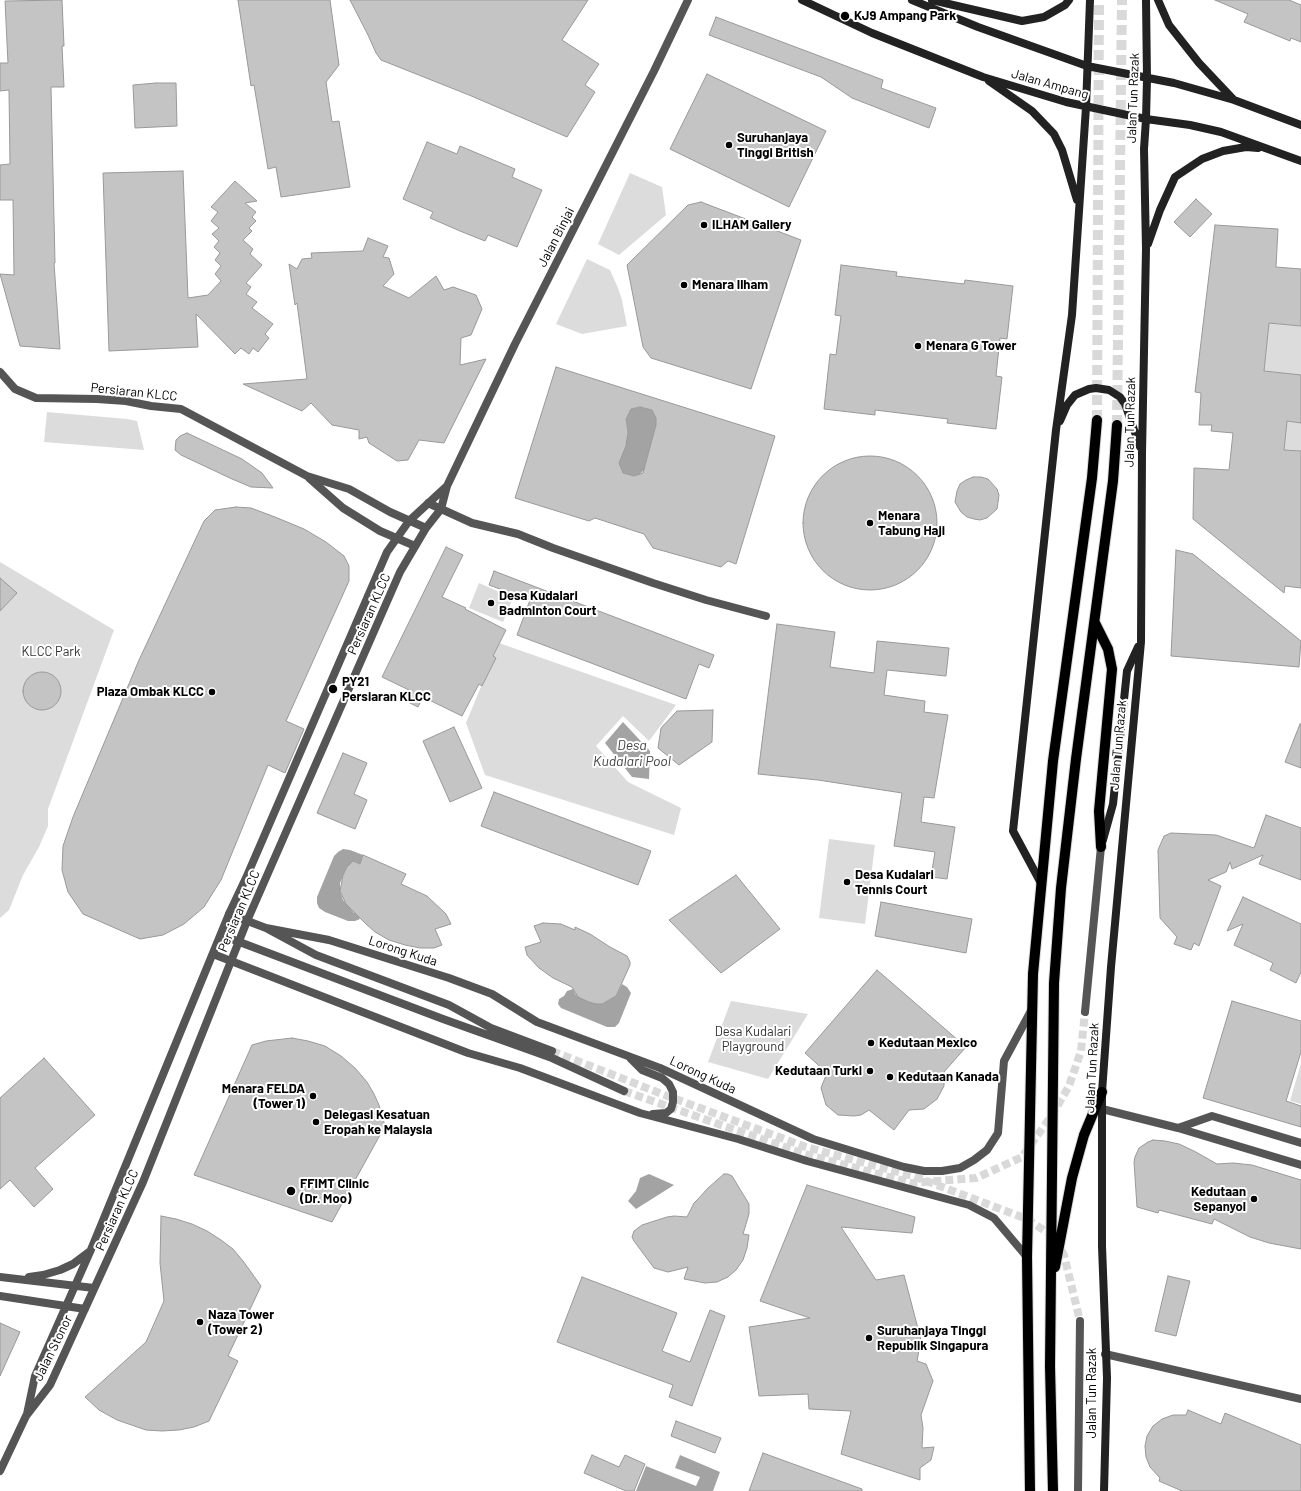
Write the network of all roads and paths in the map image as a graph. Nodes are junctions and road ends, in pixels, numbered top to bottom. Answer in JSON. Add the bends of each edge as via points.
{"nodes":[{"id":1,"x":688,"y":0,"type":"edge"},
{"id":2,"x":802,"y":0,"type":"edge"},
{"id":3,"x":912,"y":0,"type":"edge"},
{"id":4,"x":932,"y":0,"type":"edge"},
{"id":5,"x":1069,"y":0,"type":"edge"},
{"id":6,"x":1090,"y":0,"type":"edge"},
{"id":7,"x":1146,"y":0,"type":"edge"},
{"id":8,"x":1158,"y":0,"type":"edge"},
{"id":9,"x":1086,"y":66,"type":"junction"},
{"id":10,"x":983,"y":77,"type":"junction"},
{"id":11,"x":1147,"y":79,"type":"junction"},
{"id":12,"x":1234,"y":100,"type":"junction"},
{"id":13,"x":1086,"y":107,"type":"junction"},
{"id":14,"x":1146,"y":119,"type":"junction"},
{"id":15,"x":1301,"y":125,"type":"edge"},
{"id":16,"x":1269,"y":149,"type":"junction"},
{"id":17,"x":1301,"y":160,"type":"edge"},
{"id":18,"x":1079,"y":206,"type":"junction"},
{"id":19,"x":1146,"y":249,"type":"junction"},
{"id":20,"x":0,"y":372,"type":"edge"},
{"id":21,"x":1097,"y":420,"type":"tunnel mouth"},
{"id":22,"x":1117,"y":426,"type":"tunnel mouth"},
{"id":23,"x":1056,"y":430,"type":"junction"},
{"id":24,"x":1142,"y":453,"type":"junction"},
{"id":25,"x":307,"y":476,"type":"junction"},
{"id":26,"x":447,"y":486,"type":"junction"},
{"id":27,"x":428,"y":503,"type":"junction"},
{"id":28,"x":441,"y":509,"type":"junction"},
{"id":29,"x":409,"y":521,"type":"junction"},
{"id":30,"x":426,"y":528,"type":"junction"},
{"id":31,"x":397,"y":538,"type":"junction"},
{"id":32,"x":415,"y":546,"type":"junction"},
{"id":33,"x":766,"y":616,"type":"dead end"},
{"id":34,"x":1095,"y":622,"type":"junction"},
{"id":35,"x":1140,"y":642,"type":"junction"},
{"id":36,"x":1101,"y":847,"type":"junction"},
{"id":37,"x":1042,"y":884,"type":"junction"},
{"id":38,"x":230,"y":914,"type":"junction"},
{"id":39,"x":247,"y":921,"type":"junction"},
{"id":40,"x":266,"y":928,"type":"junction"},
{"id":41,"x":221,"y":935,"type":"junction"},
{"id":42,"x":238,"y":942,"type":"junction"},
{"id":43,"x":213,"y":954,"type":"junction"},
{"id":44,"x":231,"y":961,"type":"junction"},
{"id":45,"x":1032,"y":1009,"type":"junction"},
{"id":46,"x":1085,"y":1012,"type":"tunnel mouth"},
{"id":47,"x":552,"y":1051,"type":"tunnel mouth"},
{"id":48,"x":629,"y":1057,"type":"junction"},
{"id":49,"x":624,"y":1091,"type":"tunnel mouth"},
{"id":50,"x":1102,"y":1092,"type":"junction"},
{"id":51,"x":1102,"y":1109,"type":"junction"},
{"id":52,"x":640,"y":1113,"type":"junction"},
{"id":53,"x":1178,"y":1128,"type":"junction"},
{"id":54,"x":1301,"y":1143,"type":"edge"},
{"id":55,"x":1301,"y":1165,"type":"edge"},
{"id":56,"x":90,"y":1252,"type":"junction"},
{"id":57,"x":1027,"y":1257,"type":"junction"},
{"id":58,"x":0,"y":1277,"type":"edge"},
{"id":59,"x":16,"y":1279,"type":"junction"},
{"id":60,"x":75,"y":1285,"type":"junction"},
{"id":61,"x":94,"y":1288,"type":"junction"},
{"id":62,"x":1050,"y":1295,"type":"junction"},
{"id":63,"x":0,"y":1296,"type":"edge"},
{"id":64,"x":66,"y":1306,"type":"junction"},
{"id":65,"x":85,"y":1309,"type":"junction"},
{"id":66,"x":1080,"y":1322,"type":"tunnel mouth"},
{"id":67,"x":1105,"y":1354,"type":"junction"},
{"id":68,"x":1301,"y":1399,"type":"edge"},
{"id":69,"x":26,"y":1416,"type":"junction"},
{"id":70,"x":0,"y":1471,"type":"edge"},
{"id":71,"x":1030,"y":1491,"type":"edge"},
{"id":72,"x":1053,"y":1491,"type":"edge"},
{"id":73,"x":1078,"y":1491,"type":"edge"},
{"id":74,"x":1104,"y":1491,"type":"edge"}],
"edges":[{"from":1,"to":26,"type":"street","name":"Jalan Binjai"},
{"from":2,"to":10,"type":"main road","name":"Jalan Ampang","via":[[872,34]]},
{"from":3,"to":9,"type":"main road","name":"Jalan Ampang"},
{"from":4,"to":5,"type":"main road","via":[[1022,21],[1044,17]]},
{"from":6,"to":9,"type":"main road"},
{"from":7,"to":11,"type":"main road","name":"Jalan Tun Razak"},
{"from":8,"to":12,"type":"main road","via":[[1169,25],[1199,63]]},
{"from":9,"to":11,"type":"main road","name":"Jalan Ampang"},
{"from":9,"to":13,"type":"main road"},
{"from":10,"to":13,"type":"main road","name":"Jalan Ampang"},
{"from":10,"to":18,"type":"main road","via":[[1032,111],[1054,134],[1062,150]]},
{"from":11,"to":12,"type":"main road","name":"Jalan Ampang","via":[[1174,83]]},
{"from":11,"to":14,"type":"main road","name":"Jalan Tun Razak"},
{"from":12,"to":15,"type":"main road","name":"Jalan Ampang"},
{"from":13,"to":14,"type":"main road","name":"Jalan Ampang"},
{"from":13,"to":18,"type":"main road"},
{"from":14,"to":16,"type":"main road","name":"Jalan Ampang","via":[[1222,132]]},
{"from":14,"to":19,"type":"main road","name":"Jalan Tun Razak"},
{"from":16,"to":17,"type":"main road","name":"Jalan Ampang"},
{"from":16,"to":19,"type":"main road","via":[[1246,147],[1223,151],[1202,159],[1175,177]]},
{"from":18,"to":23,"type":"main road","via":[[1072,315]]},
{"from":19,"to":24,"type":"main road","name":"Jalan Tun Razak"},
{"from":20,"to":25,"type":"street","name":"Persiaran KLCC","via":[[14,388],[36,398],[126,401],[182,409]]},
{"from":21,"to":37,"type":"main road","via":[[1092,478],[1053,761]]},
{"from":22,"to":34,"type":"main road","name":"Jalan Tun Razak","via":[[1113,481]]},
{"from":23,"to":24,"type":"main road","via":[[1067,405],[1076,395],[1089,389],[1109,390],[1125,404]]},
{"from":23,"to":37,"type":"main road","via":[[1013,832]]},
{"from":24,"to":35,"type":"main road","name":"Jalan Tun Razak"},
{"from":25,"to":29,"type":"street","name":"Persiaran KLCC","via":[[349,489]]},
{"from":25,"to":31,"type":"street","name":"Persiaran KLCC","via":[[343,508],[380,531]]},
{"from":26,"to":27,"type":"street","name":"Persiaran KLCC"},
{"from":26,"to":28,"type":"street","name":"Persiaran KLCC"},
{"from":27,"to":28,"type":"street"},
{"from":27,"to":29,"type":"street","name":"Persiaran KLCC"},
{"from":28,"to":30,"type":"street","name":"Persiaran KLCC"},
{"from":28,"to":33,"type":"street","via":[[472,523],[518,534],[653,583]]},
{"from":29,"to":30,"type":"street","name":"Persiaran KLCC"},
{"from":29,"to":31,"type":"street","name":"Persiaran KLCC"},
{"from":30,"to":32,"type":"street","name":"Persiaran KLCC"},
{"from":31,"to":32,"type":"street","name":"Persiaran KLCC"},
{"from":31,"to":38,"type":"street","name":"Persiaran KLCC","via":[[387,552]]},
{"from":32,"to":39,"type":"street","name":"Persiaran KLCC","via":[[400,572]]},
{"from":34,"to":36,"type":"main road","via":[[1108,649],[1112,669],[1099,811]]},
{"from":34,"to":62,"type":"main road","name":"Jalan Tun Razak","via":[[1063,873],[1054,983]]},
{"from":35,"to":36,"type":"main road","via":[[1126,671],[1113,804]]},
{"from":35,"to":50,"type":"main road","name":"Jalan Tun Razak"},
{"from":36,"to":46,"type":"street"},
{"from":37,"to":45,"type":"main road"},
{"from":38,"to":39,"type":"street","name":"Lorong Kuda"},
{"from":38,"to":41,"type":"street","name":"Persiaran KLCC"},
{"from":39,"to":40,"type":"street","name":"Lorong Kuda"},
{"from":39,"to":42,"type":"street","name":"Persiaran KLCC"},
{"from":40,"to":47,"type":"street","name":"Lorong Kuda","via":[[316,955],[448,1005],[491,1028]]},
{"from":40,"to":48,"type":"street","name":"Lorong Kuda","via":[[329,940],[449,978],[492,994],[537,1022]]},
{"from":41,"to":42,"type":"street"},
{"from":41,"to":43,"type":"street","name":"Persiaran KLCC"},
{"from":42,"to":44,"type":"street","name":"Persiaran KLCC"},
{"from":42,"to":49,"type":"street","via":[[552,1058]]},
{"from":43,"to":44,"type":"street"},
{"from":43,"to":56,"type":"street","name":"Persiaran KLCC"},
{"from":44,"to":52,"type":"street","via":[[468,1053],[520,1068]]},
{"from":44,"to":61,"type":"street","name":"Persiaran KLCC","via":[[143,1182]]},
{"from":45,"to":48,"type":"street","name":"Lorong Kuda","via":[[1004,1061],[998,1133],[987,1150],[974,1160],[960,1168],[942,1171],[904,1167],[813,1139],[660,1068]]},
{"from":45,"to":57,"type":"main road"},
{"from":48,"to":52,"type":"street","via":[[642,1070],[662,1078],[673,1092],[673,1102],[666,1113]]},
{"from":50,"to":51,"type":"main road","name":"Jalan Tun Razak"},
{"from":50,"to":62,"type":"main road","via":[[1084,1135],[1072,1178]]},
{"from":51,"to":53,"type":"street"},
{"from":51,"to":67,"type":"main road","name":"Jalan Tun Razak"},
{"from":52,"to":57,"type":"street","via":[[738,1138],[807,1161],[969,1205],[994,1218]]},
{"from":53,"to":54,"type":"street","via":[[1212,1116]]},
{"from":53,"to":55,"type":"street"},
{"from":56,"to":59,"type":"street","name":"Persiaran KLCC","via":[[60,1270]]},
{"from":56,"to":60,"type":"street","name":"Persiaran KLCC"},
{"from":57,"to":71,"type":"main road"},
{"from":58,"to":59,"type":"street","name":"Persiaran KLCC"},
{"from":59,"to":60,"type":"street","name":"Persiaran KLCC"},
{"from":60,"to":61,"type":"street","name":"Persiaran KLCC"},
{"from":60,"to":64,"type":"street","name":"Persiaran KLCC"},
{"from":61,"to":65,"type":"street","name":"Persiaran KLCC"},
{"from":62,"to":72,"type":"main road","name":"Jalan Tun Razak"},
{"from":63,"to":64,"type":"street"},
{"from":64,"to":65,"type":"street"},
{"from":64,"to":69,"type":"street","name":"Jalan Stonor","via":[[35,1376]]},
{"from":65,"to":69,"type":"street","name":"Jalan Stonor","via":[[50,1385]]},
{"from":66,"to":73,"type":"street"},
{"from":67,"to":68,"type":"street"},
{"from":67,"to":74,"type":"main road","name":"Jalan Tun Razak","via":[[1107,1378]]},
{"from":69,"to":70,"type":"street","name":"Jalan Stonor"}]}
